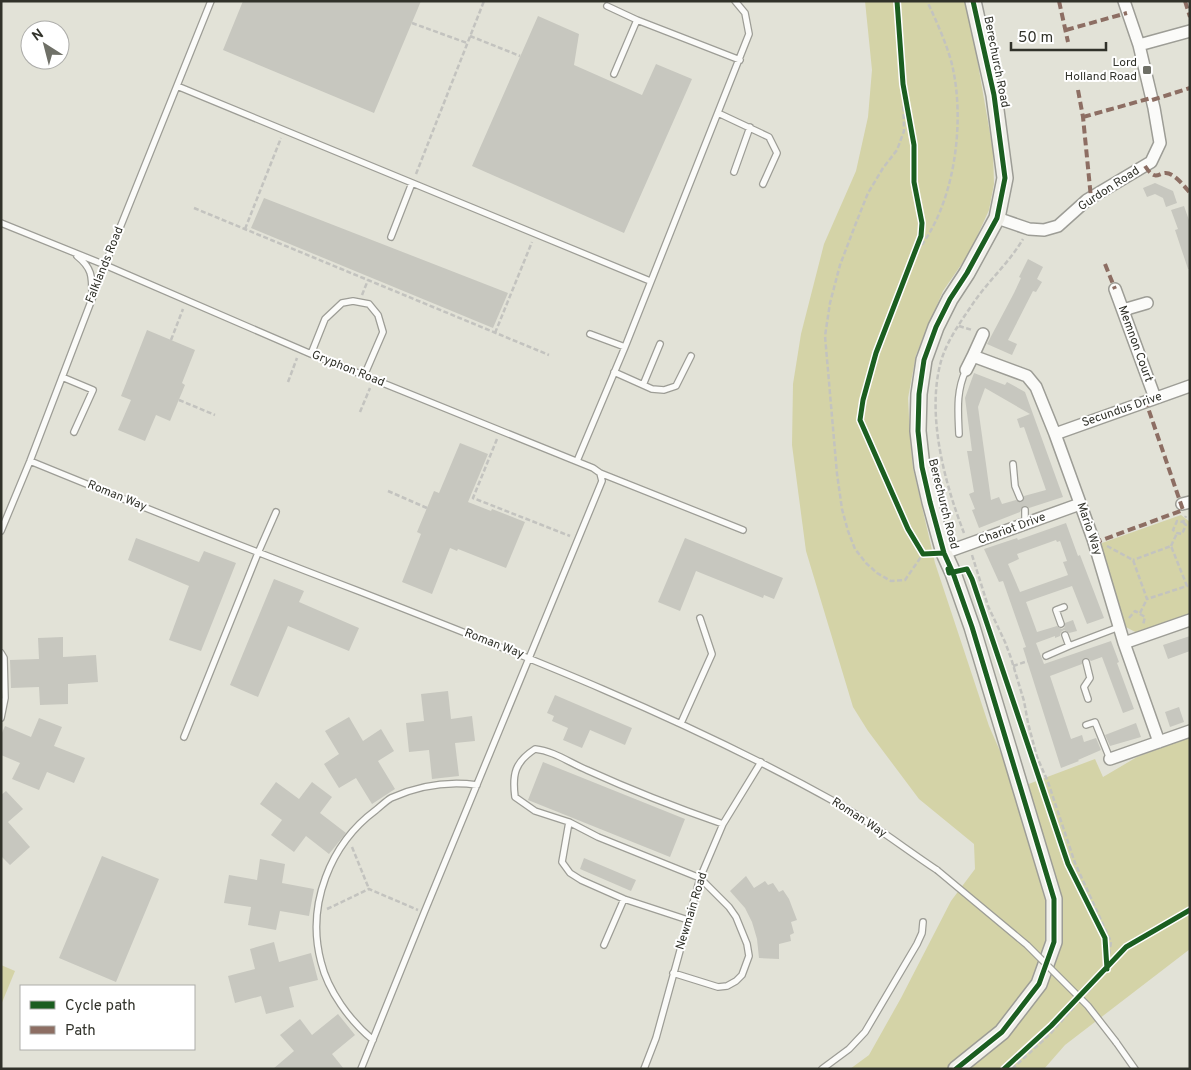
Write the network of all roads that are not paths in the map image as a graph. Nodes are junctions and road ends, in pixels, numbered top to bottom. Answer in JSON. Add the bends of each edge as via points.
{"nodes":[{"id":1,"x":211,"y":1,"type":"edge"},
{"id":2,"x":735,"y":1,"type":"edge"},
{"id":3,"x":974,"y":1,"type":"edge"},
{"id":4,"x":1124,"y":1,"type":"edge"},
{"id":5,"x":607,"y":6,"type":"dead end"},
{"id":6,"x":637,"y":20,"type":"junction"},
{"id":7,"x":1190,"y":31,"type":"edge"},
{"id":8,"x":1139,"y":45,"type":"junction"},
{"id":9,"x":740,"y":60,"type":"junction"},
{"id":10,"x":614,"y":74,"type":"dead end"},
{"id":11,"x":177,"y":86,"type":"junction"},
{"id":12,"x":718,"y":113,"type":"junction"},
{"id":13,"x":750,"y":127,"type":"junction"},
{"id":14,"x":734,"y":172,"type":"dead end"},
{"id":15,"x":412,"y":183,"type":"junction"},
{"id":16,"x":764,"y":184,"type":"dead end"},
{"id":17,"x":997,"y":218,"type":"junction"},
{"id":18,"x":1,"y":223,"type":"edge"},
{"id":19,"x":391,"y":237,"type":"dead end"},
{"id":20,"x":71,"y":252,"type":"junction"},
{"id":21,"x":105,"y":265,"type":"junction"},
{"id":22,"x":650,"y":281,"type":"junction"},
{"id":23,"x":1115,"y":289,"type":"dead end"},
{"id":24,"x":91,"y":300,"type":"junction"},
{"id":25,"x":1147,"y":303,"type":"dead end"},
{"id":26,"x":1123,"y":310,"type":"junction"},
{"id":27,"x":590,"y":334,"type":"dead end"},
{"id":28,"x":983,"y":334,"type":"dead end"},
{"id":29,"x":660,"y":344,"type":"dead end"},
{"id":30,"x":625,"y":347,"type":"junction"},
{"id":31,"x":311,"y":354,"type":"junction"},
{"id":32,"x":691,"y":356,"type":"dead end"},
{"id":33,"x":973,"y":356,"type":"junction"},
{"id":34,"x":966,"y":370,"type":"joint"},
{"id":35,"x":614,"y":372,"type":"junction"},
{"id":36,"x":364,"y":376,"type":"junction"},
{"id":37,"x":62,"y":377,"type":"junction"},
{"id":38,"x":643,"y":385,"type":"junction"},
{"id":39,"x":1190,"y":386,"type":"edge"},
{"id":40,"x":1155,"y":398,"type":"junction"},
{"id":41,"x":74,"y":432,"type":"dead end"},
{"id":42,"x":959,"y":434,"type":"dead end"},
{"id":43,"x":1055,"y":434,"type":"junction"},
{"id":44,"x":30,"y":461,"type":"junction"},
{"id":45,"x":577,"y":462,"type":"junction"},
{"id":46,"x":1013,"y":464,"type":"dead end"},
{"id":47,"x":600,"y":473,"type":"junction"},
{"id":48,"x":1020,"y":498,"type":"dead end"},
{"id":49,"x":1080,"y":504,"type":"junction"},
{"id":50,"x":1025,"y":510,"type":"dead end"},
{"id":51,"x":276,"y":512,"type":"dead end"},
{"id":52,"x":1025,"y":524,"type":"junction"},
{"id":53,"x":1,"y":530,"type":"edge"},
{"id":54,"x":743,"y":530,"type":"dead end"},
{"id":55,"x":258,"y":553,"type":"junction"},
{"id":56,"x":944,"y":553,"type":"junction"},
{"id":57,"x":1064,"y":607,"type":"dead end"},
{"id":58,"x":700,"y":618,"type":"dead end"},
{"id":59,"x":1190,"y":620,"type":"edge"},
{"id":60,"x":1061,"y":624,"type":"dead end"},
{"id":61,"x":1065,"y":635,"type":"dead end"},
{"id":62,"x":1122,"y":635,"type":"junction"},
{"id":63,"x":1078,"y":643,"type":"junction"},
{"id":64,"x":1069,"y":646,"type":"junction"},
{"id":65,"x":1081,"y":651,"type":"dead end"},
{"id":66,"x":1,"y":653,"type":"edge"},
{"id":67,"x":1046,"y":656,"type":"dead end"},
{"id":68,"x":529,"y":657,"type":"junction"},
{"id":69,"x":1086,"y":662,"type":"dead end"},
{"id":70,"x":1088,"y":700,"type":"dead end"},
{"id":71,"x":1,"y":718,"type":"edge"},
{"id":72,"x":681,"y":723,"type":"junction"},
{"id":73,"x":1086,"y":725,"type":"dead end"},
{"id":74,"x":1190,"y":731,"type":"edge"},
{"id":75,"x":184,"y":737,"type":"dead end"},
{"id":76,"x":1159,"y":742,"type":"junction"},
{"id":77,"x":1110,"y":760,"type":"joint"},
{"id":78,"x":761,"y":762,"type":"junction"},
{"id":79,"x":476,"y":785,"type":"junction"},
{"id":80,"x":569,"y":822,"type":"junction"},
{"id":81,"x":723,"y":824,"type":"junction"},
{"id":82,"x":700,"y":878,"type":"junction"},
{"id":83,"x":624,"y":899,"type":"junction"},
{"id":84,"x":688,"y":920,"type":"junction"},
{"id":85,"x":922,"y":922,"type":"dead end"},
{"id":86,"x":604,"y":945,"type":"dead end"},
{"id":87,"x":673,"y":973,"type":"junction"},
{"id":88,"x":373,"y":1040,"type":"junction"},
{"id":89,"x":361,"y":1069,"type":"edge"},
{"id":90,"x":644,"y":1069,"type":"edge"},
{"id":91,"x":822,"y":1069,"type":"edge"},
{"id":92,"x":956,"y":1069,"type":"edge"},
{"id":93,"x":1135,"y":1069,"type":"edge"}],
"edges":[{"from":1,"to":11,"type":"lane","name":"Falklands Road"},
{"from":2,"to":9,"type":"lane","via":[[745,13],[749,34]]},
{"from":3,"to":17,"type":"street","name":"Berechurch Road","via":[[1002,148],[1004,178]]},
{"from":4,"to":8,"type":"street","name":"Gurdon Road"},
{"from":5,"to":6,"type":"lane"},
{"from":6,"to":9,"type":"lane"},
{"from":6,"to":10,"type":"lane"},
{"from":7,"to":8,"type":"street"},
{"from":8,"to":17,"type":"street","name":"Gurdon Road","via":[[1160,143],[1151,162],[1088,200],[1058,226],[1044,230],[1029,229]]},
{"from":9,"to":12,"type":"lane"},
{"from":11,"to":15,"type":"lane"},
{"from":11,"to":21,"type":"lane","name":"Falklands Road"},
{"from":12,"to":13,"type":"lane"},
{"from":12,"to":22,"type":"lane"},
{"from":13,"to":14,"type":"lane"},
{"from":13,"to":16,"type":"lane","via":[[769,137],[776,153]]},
{"from":15,"to":19,"type":"lane"},
{"from":15,"to":22,"type":"lane"},
{"from":17,"to":56,"type":"street","name":"Berechurch Road","via":[[950,299],[924,360],[918,432],[926,484]]},
{"from":18,"to":20,"type":"lane","name":"Gryphon Road"},
{"from":20,"to":21,"type":"lane","name":"Gryphon Road"},
{"from":20,"to":24,"type":"lane","via":[[92,276]]},
{"from":21,"to":24,"type":"lane","name":"Falklands Road"},
{"from":21,"to":31,"type":"lane","name":"Gryphon Road"},
{"from":22,"to":30,"type":"lane"},
{"from":23,"to":26,"type":"street","name":"Memnon Court"},
{"from":24,"to":37,"type":"lane","name":"Falklands Road"},
{"from":25,"to":26,"type":"street"},
{"from":26,"to":40,"type":"street","name":"Memnon Court"},
{"from":27,"to":30,"type":"lane"},
{"from":28,"to":33,"type":"street"},
{"from":29,"to":38,"type":"lane"},
{"from":30,"to":35,"type":"lane"},
{"from":31,"to":36,"type":"lane","name":"Gryphon Road"},
{"from":31,"to":36,"type":"lane","via":[[325,319],[342,302],[369,304],[378,315],[383,332]]},
{"from":32,"to":38,"type":"lane","via":[[676,386],[664,390]]},
{"from":33,"to":34,"type":"street"},
{"from":33,"to":43,"type":"street","name":"Mario Way","via":[[1027,376],[1036,387]]},
{"from":34,"to":42,"type":"lane","via":[[957,398]]},
{"from":35,"to":38,"type":"lane"},
{"from":35,"to":45,"type":"lane"},
{"from":36,"to":45,"type":"lane","name":"Gryphon Road"},
{"from":37,"to":41,"type":"lane","via":[[93,390]]},
{"from":37,"to":44,"type":"lane","name":"Falklands Road"},
{"from":39,"to":40,"type":"street","name":"Secundus Drive"},
{"from":40,"to":43,"type":"street","name":"Secundus Drive"},
{"from":43,"to":49,"type":"street","name":"Mario Way"},
{"from":44,"to":53,"type":"lane","name":"Falklands Road"},
{"from":44,"to":55,"type":"lane","name":"Roman Way"},
{"from":45,"to":47,"type":"lane","name":"Gryphon Road"},
{"from":46,"to":48,"type":"lane"},
{"from":47,"to":54,"type":"lane"},
{"from":47,"to":68,"type":"lane","via":[[602,481]]},
{"from":49,"to":52,"type":"street","name":"Chariot Drive"},
{"from":49,"to":62,"type":"street","name":"Mario Way"},
{"from":50,"to":52,"type":"lane"},
{"from":51,"to":55,"type":"lane"},
{"from":52,"to":56,"type":"street","name":"Chariot Drive"},
{"from":55,"to":68,"type":"lane","name":"Roman Way"},
{"from":55,"to":75,"type":"lane"},
{"from":56,"to":92,"type":"street","name":"Berechurch Road","via":[[972,627],[1054,899],[1054,942],[1039,984],[1002,1032]]},
{"from":57,"to":60,"type":"lane","via":[[1056,610]]},
{"from":58,"to":72,"type":"lane","via":[[712,654]]},
{"from":59,"to":62,"type":"street"},
{"from":61,"to":64,"type":"lane"},
{"from":62,"to":63,"type":"lane"},
{"from":62,"to":76,"type":"street","name":"Mario Way"},
{"from":63,"to":64,"type":"lane"},
{"from":63,"to":65,"type":"lane"},
{"from":64,"to":67,"type":"lane"},
{"from":66,"to":71,"type":"lane","via":[[4,658],[5,698]]},
{"from":68,"to":72,"type":"lane","name":"Roman Way"},
{"from":68,"to":79,"type":"lane"},
{"from":69,"to":70,"type":"lane","via":[[1090,678],[1084,688]]},
{"from":72,"to":78,"type":"lane","name":"Roman Way"},
{"from":73,"to":77,"type":"lane","via":[[1095,722]]},
{"from":74,"to":76,"type":"street"},
{"from":76,"to":77,"type":"street"},
{"from":78,"to":81,"type":"lane","name":"Newmain Road"},
{"from":78,"to":93,"type":"lane","name":"Roman Way","bridge":true,"via":[[840,805],[937,870],[1027,945],[1088,1006]]},
{"from":79,"to":88,"type":"lane"},
{"from":79,"to":88,"type":"lane","via":[[458,782],[422,787],[390,799],[366,817],[343,842],[328,869],[321,890],[316,926],[321,962],[333,992],[360,1029]]},
{"from":80,"to":81,"type":"lane","via":[[535,812],[515,797],[513,779],[522,757],[535,749],[546,750],[595,774]]},
{"from":80,"to":82,"type":"lane"},
{"from":80,"to":83,"type":"lane","via":[[562,862],[581,880]]},
{"from":81,"to":82,"type":"lane","name":"Newmain Road"},
{"from":82,"to":84,"type":"lane","name":"Newmain Road"},
{"from":82,"to":87,"type":"lane","via":[[736,917],[746,944],[746,966],[736,981],[718,987]]},
{"from":83,"to":84,"type":"lane"},
{"from":83,"to":86,"type":"lane"},
{"from":84,"to":87,"type":"lane","name":"Newmain Road"},
{"from":85,"to":91,"type":"lane","via":[[917,944],[864,1032],[849,1049]]},
{"from":87,"to":90,"type":"lane","name":"Newmain Road","via":[[656,1038]]},
{"from":88,"to":89,"type":"lane"}]}
